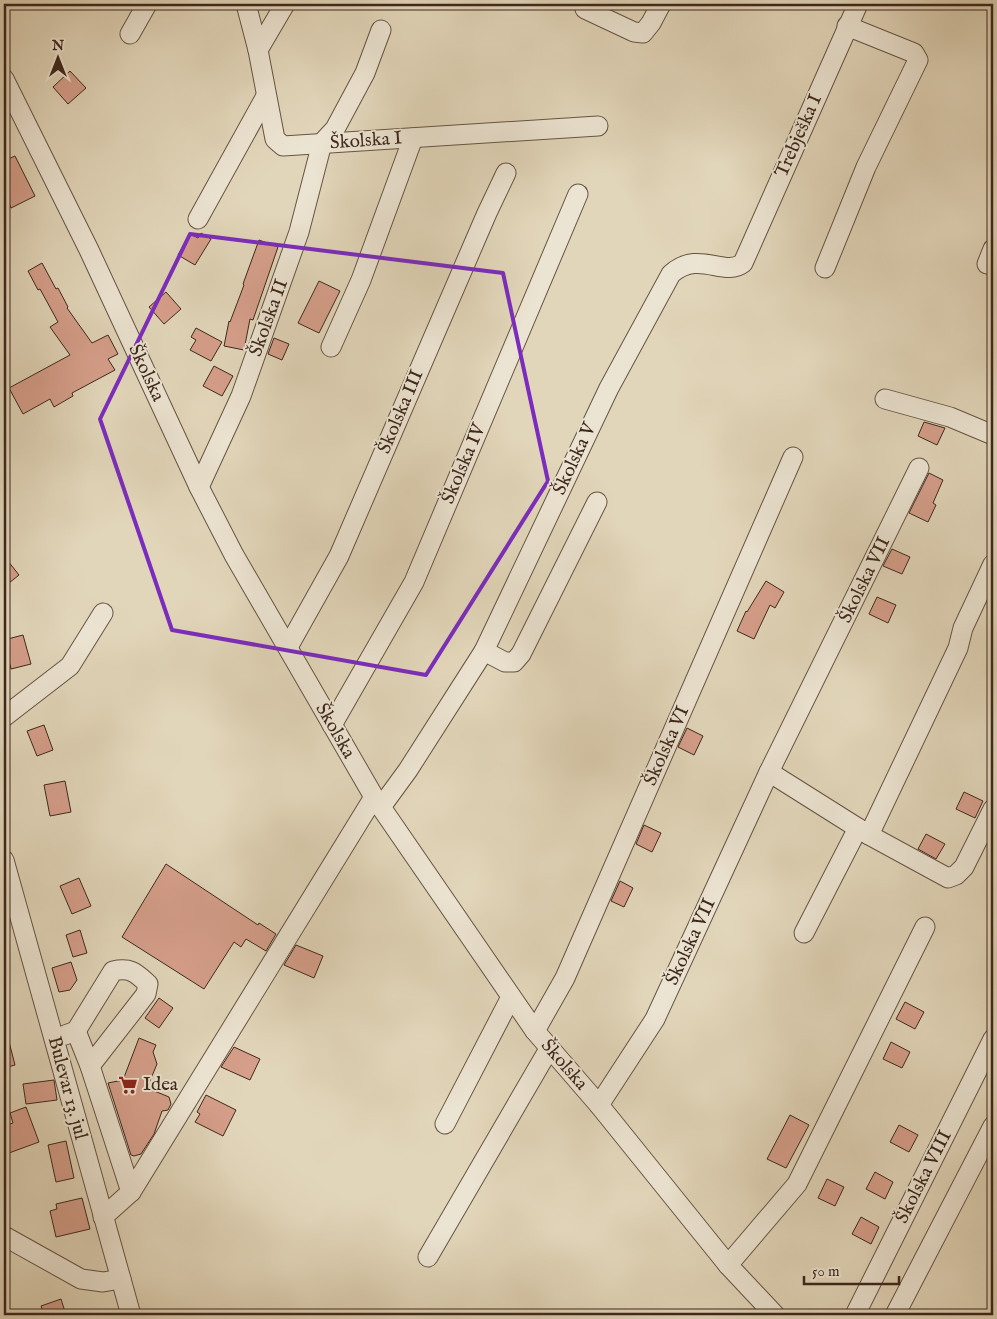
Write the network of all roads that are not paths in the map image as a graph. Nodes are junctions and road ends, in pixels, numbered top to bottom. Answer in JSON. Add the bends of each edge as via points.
{"nodes":[{"id":1,"x":146,"y":4,"type":"edge"},
{"id":2,"x":246,"y":4,"type":"edge"},
{"id":3,"x":285,"y":4,"type":"edge"},
{"id":4,"x":661,"y":4,"type":"edge"},
{"id":5,"x":858,"y":4,"type":"edge"},
{"id":6,"x":585,"y":9,"type":"dead end"},
{"id":7,"x":847,"y":26,"type":"junction"},
{"id":8,"x":380,"y":30,"type":"dead end"},
{"id":9,"x":130,"y":34,"type":"dead end"},
{"id":10,"x":258,"y":50,"type":"junction"},
{"id":11,"x":4,"y":79,"type":"edge"},
{"id":12,"x":266,"y":96,"type":"junction"},
{"id":13,"x":598,"y":126,"type":"dead end"},
{"id":14,"x":413,"y":138,"type":"junction"},
{"id":15,"x":322,"y":143,"type":"junction"},
{"id":16,"x":506,"y":172,"type":"dead end"},
{"id":17,"x":578,"y":194,"type":"dead end"},
{"id":18,"x":198,"y":219,"type":"dead end"},
{"id":19,"x":824,"y":268,"type":"dead end"},
{"id":20,"x":674,"y":271,"type":"joint"},
{"id":21,"x":331,"y":347,"type":"dead end"},
{"id":22,"x":885,"y":399,"type":"dead end"},
{"id":23,"x":993,"y":435,"type":"edge"},
{"id":24,"x":793,"y":457,"type":"dead end"},
{"id":25,"x":919,"y":468,"type":"dead end"},
{"id":26,"x":200,"y":488,"type":"junction"},
{"id":27,"x":597,"y":502,"type":"dead end"},
{"id":28,"x":993,"y":564,"type":"edge"},
{"id":29,"x":102,"y":614,"type":"dead end"},
{"id":30,"x":288,"y":647,"type":"junction"},
{"id":31,"x":484,"y":651,"type":"junction"},
{"id":32,"x":4,"y":717,"type":"edge"},
{"id":33,"x":332,"y":725,"type":"junction"},
{"id":34,"x":769,"y":772,"type":"junction"},
{"id":35,"x":378,"y":802,"type":"junction"},
{"id":36,"x":993,"y":808,"type":"edge"},
{"id":37,"x":864,"y":831,"type":"junction"},
{"id":38,"x":4,"y":860,"type":"edge"},
{"id":39,"x":925,"y":927,"type":"dead end"},
{"id":40,"x":804,"y":933,"type":"dead end"},
{"id":41,"x":511,"y":997,"type":"junction"},
{"id":42,"x":76,"y":1032,"type":"junction"},
{"id":43,"x":535,"y":1032,"type":"junction"},
{"id":44,"x":53,"y":1038,"type":"junction"},
{"id":45,"x":993,"y":1039,"type":"edge"},
{"id":46,"x":549,"y":1048,"type":"junction"},
{"id":47,"x":90,"y":1066,"type":"junction"},
{"id":48,"x":599,"y":1105,"type":"junction"},
{"id":49,"x":445,"y":1124,"type":"dead end"},
{"id":50,"x":993,"y":1126,"type":"edge"},
{"id":51,"x":131,"y":1192,"type":"junction"},
{"id":52,"x":103,"y":1217,"type":"junction"},
{"id":53,"x":4,"y":1236,"type":"edge"},
{"id":54,"x":428,"y":1257,"type":"dead end"},
{"id":55,"x":728,"y":1265,"type":"junction"},
{"id":56,"x":121,"y":1279,"type":"junction"},
{"id":57,"x":130,"y":1314,"type":"edge"},
{"id":58,"x":775,"y":1315,"type":"edge"},
{"id":59,"x":855,"y":1315,"type":"edge"},
{"id":60,"x":895,"y":1315,"type":"edge"}],
"edges":[{"from":1,"to":9,"type":"street"},
{"from":2,"to":10,"type":"street","name":"Školska I"},
{"from":3,"to":10,"type":"street"},
{"from":4,"to":6,"type":"street","via":[[643,33],[634,32]]},
{"from":5,"to":7,"type":"street","name":"Trebješka I"},
{"from":7,"to":19,"type":"street","via":[[914,53],[918,60],[866,168]]},
{"from":7,"to":20,"type":"street","name":"Trebješka I","via":[[743,263],[732,269],[702,262]]},
{"from":8,"to":15,"type":"street","via":[[366,73],[335,130]]},
{"from":10,"to":12,"type":"street","name":"Školska I"},
{"from":11,"to":26,"type":"street","name":"Školska","via":[[90,250]]},
{"from":12,"to":15,"type":"street","name":"Školska I","via":[[275,139],[279,144]]},
{"from":12,"to":18,"type":"street"},
{"from":13,"to":14,"type":"street","name":"Školska I"},
{"from":14,"to":15,"type":"street","name":"Školska I"},
{"from":14,"to":21,"type":"street","via":[[361,280]]},
{"from":15,"to":26,"type":"street","name":"Školska II","via":[[300,232],[241,396]]},
{"from":16,"to":30,"type":"street","name":"Školska III","via":[[339,556]]},
{"from":17,"to":33,"type":"street","name":"Školska IV","via":[[414,582]]},
{"from":20,"to":31,"type":"street","name":"Školska V","via":[[612,381]]},
{"from":22,"to":23,"type":"street","via":[[950,417]]},
{"from":24,"to":43,"type":"street","name":"Školska VI","via":[[565,978]]},
{"from":25,"to":34,"type":"street","name":"Školska VII"},
{"from":26,"to":30,"type":"street","name":"Školska","via":[[234,555]]},
{"from":27,"to":31,"type":"street","name":"Školska V","via":[[521,654],[514,662],[505,662]]},
{"from":28,"to":37,"type":"street","via":[[963,628],[958,648]]},
{"from":29,"to":32,"type":"street","via":[[70,666]]},
{"from":30,"to":33,"type":"street","name":"Školska"},
{"from":31,"to":35,"type":"street","name":"Školska V","via":[[408,770]]},
{"from":33,"to":35,"type":"street","name":"Školska"},
{"from":34,"to":37,"type":"street"},
{"from":34,"to":48,"type":"street","name":"Školska VII","via":[[655,1019]]},
{"from":35,"to":41,"type":"street","name":"Školska"},
{"from":35,"to":51,"type":"street","name":"Školska V"},
{"from":36,"to":37,"type":"street","via":[[964,868],[948,878]]},
{"from":37,"to":40,"type":"street"},
{"from":38,"to":44,"type":"street","name":"Bulevar 13. jul"},
{"from":39,"to":55,"type":"street","via":[[797,1184]]},
{"from":41,"to":43,"type":"street","name":"Školska"},
{"from":41,"to":49,"type":"street"},
{"from":42,"to":44,"type":"street"},
{"from":42,"to":47,"type":"street"},
{"from":42,"to":47,"type":"street","via":[[113,971],[132,970],[148,984],[146,994]]},
{"from":43,"to":46,"type":"street","name":"Školska"},
{"from":44,"to":52,"type":"street","name":"Bulevar 13. jul"},
{"from":45,"to":59,"type":"street","name":"Školska VIII"},
{"from":46,"to":48,"type":"street","name":"Školska"},
{"from":46,"to":54,"type":"street"},
{"from":47,"to":51,"type":"street"},
{"from":48,"to":55,"type":"street","name":"Školska"},
{"from":50,"to":60,"type":"street"},
{"from":51,"to":52,"type":"street","name":"Školska V"},
{"from":52,"to":56,"type":"street","name":"Bulevar 13. jul"},
{"from":53,"to":56,"type":"street","via":[[81,1279],[103,1282]]},
{"from":55,"to":58,"type":"street","name":"Školska"},
{"from":56,"to":57,"type":"street","name":"Bulevar 13. jul"}]}
